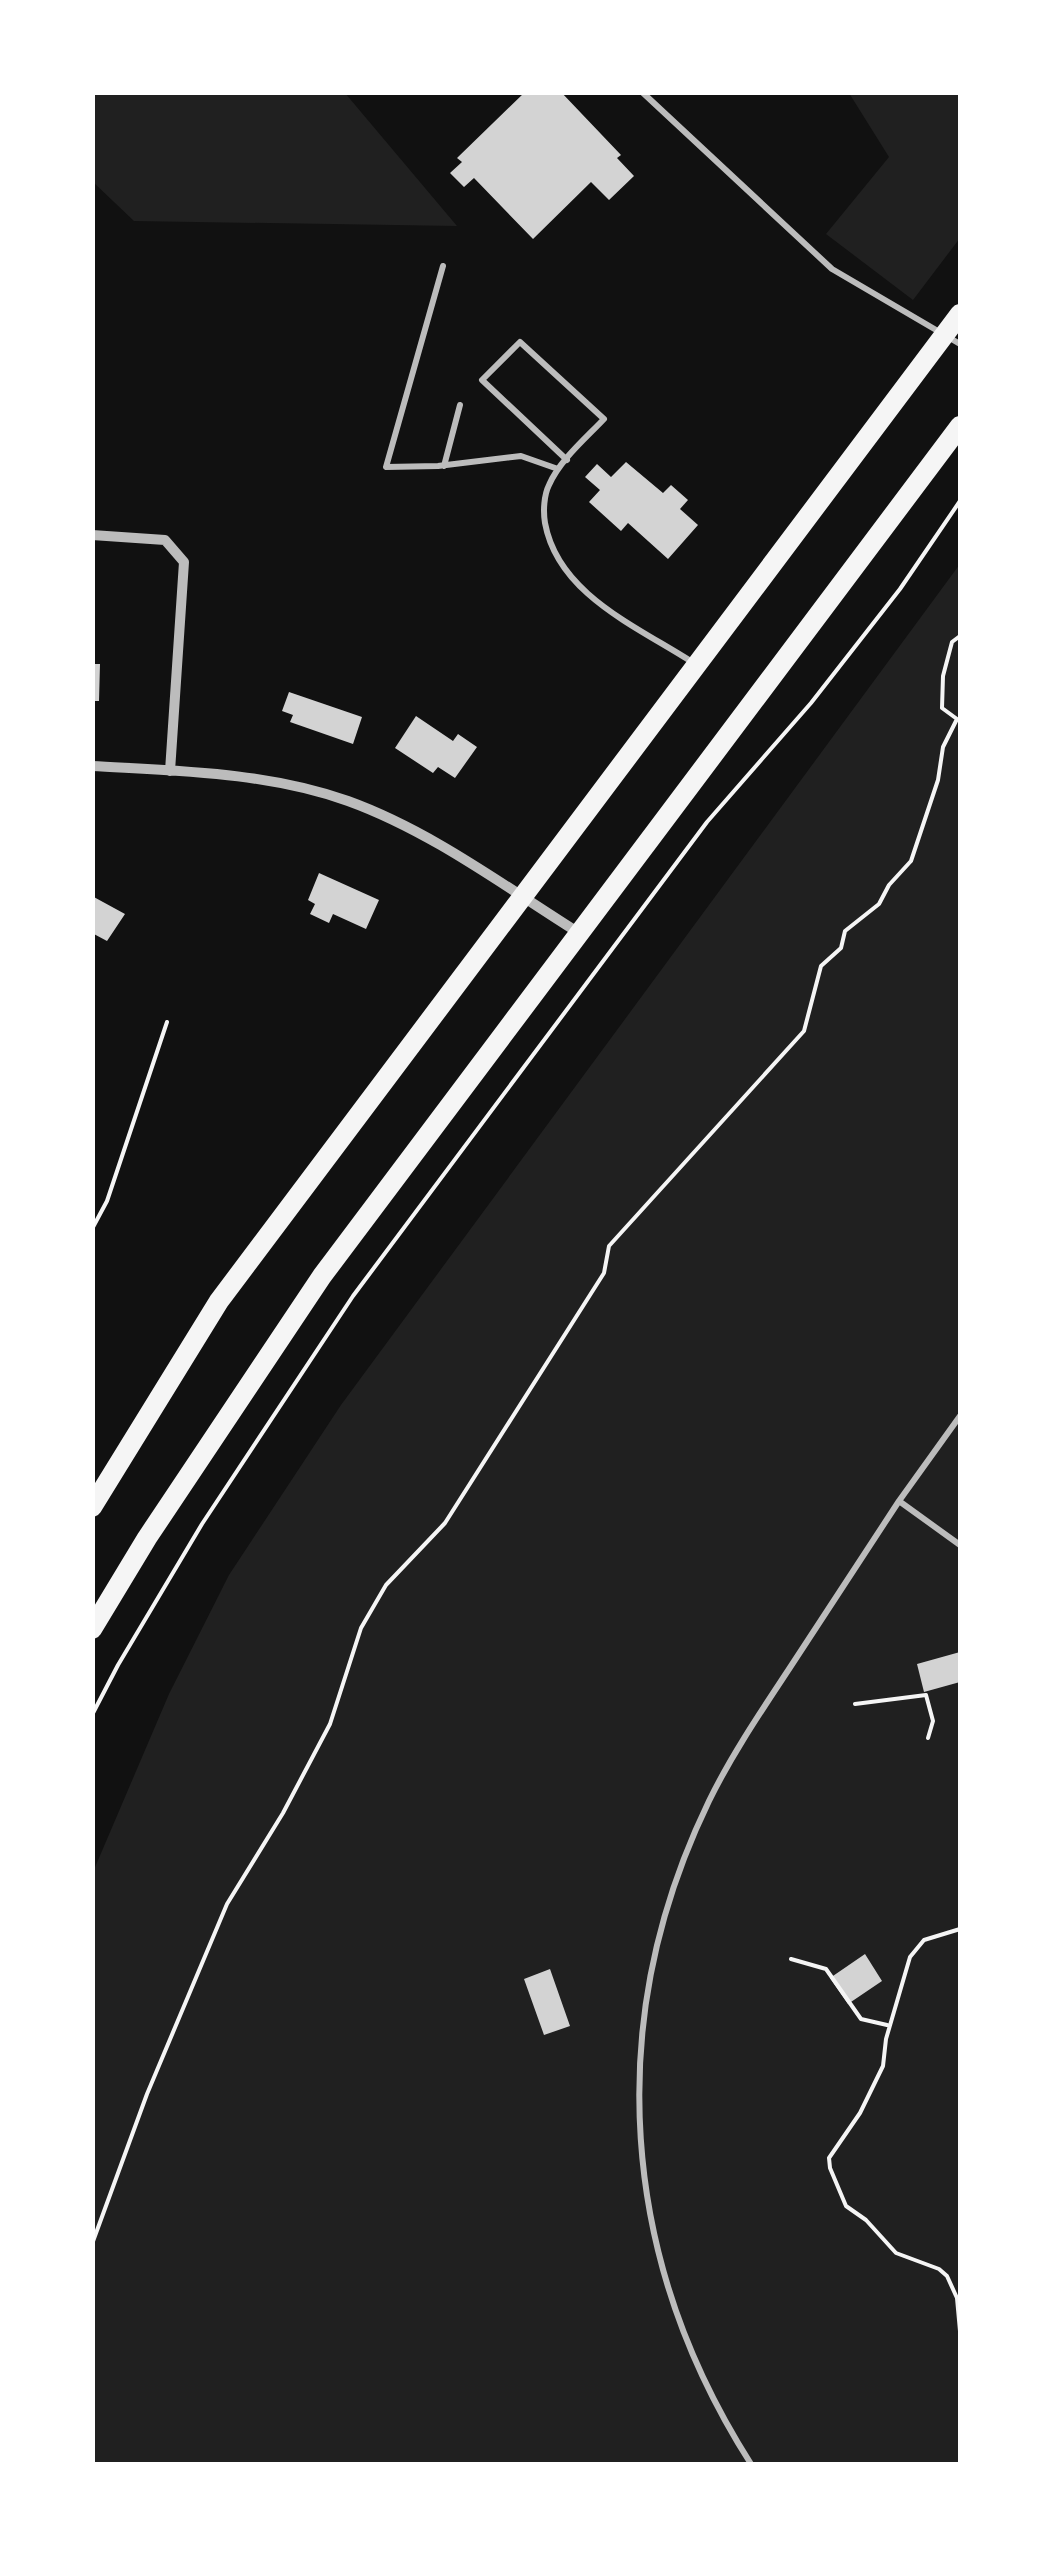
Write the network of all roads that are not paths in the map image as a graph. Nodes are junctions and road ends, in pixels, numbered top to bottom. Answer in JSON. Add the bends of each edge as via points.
{"nodes":[{"id":1,"x":642,"y":92,"type":"edge"},
{"id":2,"x":443,"y":266,"type":"dead end"},
{"id":3,"x":960,"y":314,"type":"edge"},
{"id":4,"x":952,"y":340,"type":"edge"},
{"id":5,"x":460,"y":405,"type":"dead end"},
{"id":6,"x":960,"y":426,"type":"edge"},
{"id":7,"x":567,"y":460,"type":"junction"},
{"id":8,"x":444,"y":466,"type":"junction"},
{"id":9,"x":558,"y":469,"type":"junction"},
{"id":10,"x":92,"y":535,"type":"edge"},
{"id":11,"x":696,"y":664,"type":"junction"},
{"id":12,"x":92,"y":766,"type":"edge"},
{"id":13,"x":170,"y":771,"type":"junction"},
{"id":14,"x":521,"y":897,"type":"junction"},
{"id":15,"x":579,"y":933,"type":"junction"},
{"id":16,"x":960,"y":1416,"type":"edge"},
{"id":17,"x":899,"y":1501,"type":"junction"},
{"id":18,"x":92,"y":1507,"type":"edge"},
{"id":19,"x":960,"y":1545,"type":"edge"},
{"id":20,"x":92,"y":1629,"type":"edge"},
{"id":21,"x":751,"y":2464,"type":"edge"}],
"edges":[{"from":1,"to":4,"type":"lane","via":[[832,269]]},
{"from":2,"to":8,"type":"lane","via":[[386,467]]},
{"from":3,"to":4,"type":"highway"},
{"from":4,"to":11,"type":"highway"},
{"from":5,"to":8,"type":"lane"},
{"from":6,"to":15,"type":"highway"},
{"from":7,"to":7,"type":"lane","via":[[482,380],[520,342],[604,420]]},
{"from":7,"to":9,"type":"lane"},
{"from":8,"to":9,"type":"lane","via":[[521,456]]},
{"from":9,"to":11,"type":"lane","via":[[544,515],[564,572],[595,600]]},
{"from":10,"to":13,"type":"street","via":[[166,540],[184,562]]},
{"from":11,"to":14,"type":"highway"},
{"from":12,"to":13,"type":"street"},
{"from":13,"to":14,"type":"street","via":[[248,777],[347,801],[425,836]]},
{"from":14,"to":15,"type":"street"},
{"from":14,"to":18,"type":"highway","via":[[220,1301]]},
{"from":15,"to":20,"type":"highway","via":[[322,1276]]},
{"from":16,"to":17,"type":"lane"},
{"from":17,"to":19,"type":"lane"},
{"from":17,"to":21,"type":"lane","via":[[709,1801],[668,1905],[642,2027],[639,2144],[654,2242],[684,2339]]}]}
